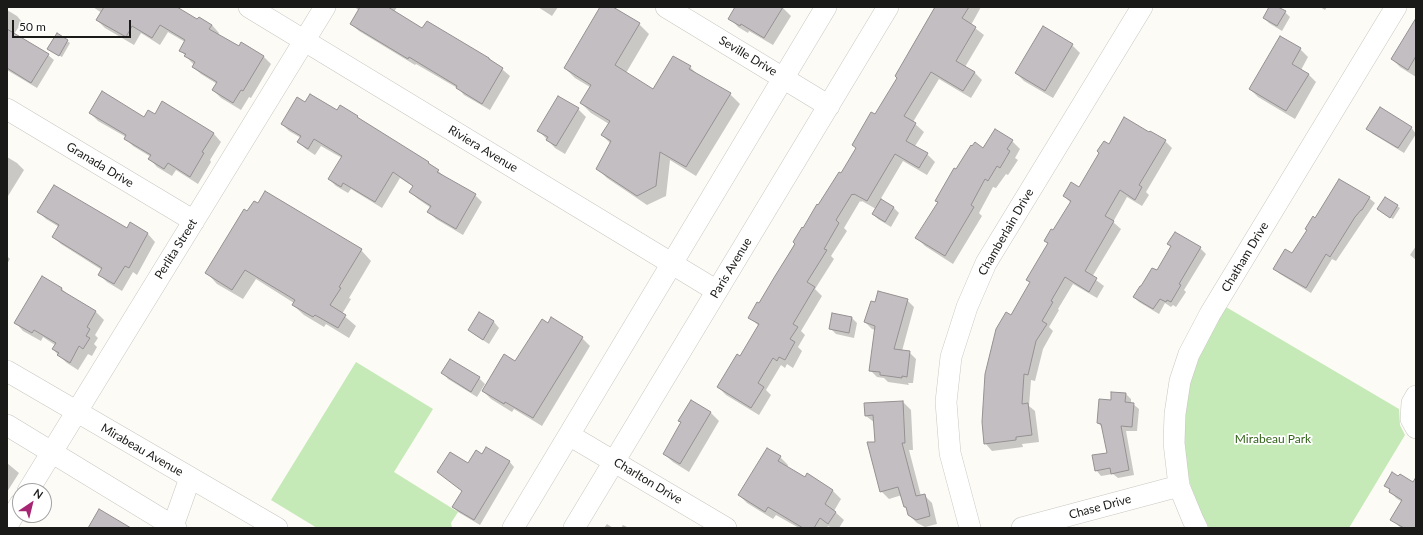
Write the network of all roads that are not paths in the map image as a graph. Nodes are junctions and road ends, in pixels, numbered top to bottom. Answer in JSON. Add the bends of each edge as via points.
{"nodes":[{"id":1,"x":249,"y":7,"type":"edge"},
{"id":2,"x":325,"y":7,"type":"edge"},
{"id":3,"x":666,"y":7,"type":"edge"},
{"id":4,"x":826,"y":7,"type":"edge"},
{"id":5,"x":888,"y":7,"type":"edge"},
{"id":6,"x":1142,"y":7,"type":"edge"},
{"id":7,"x":1396,"y":7,"type":"edge"},
{"id":8,"x":304,"y":40,"type":"junction"},
{"id":9,"x":784,"y":78,"type":"junction"},
{"id":10,"x":829,"y":106,"type":"junction"},
{"id":11,"x":7,"y":109,"type":"edge"},
{"id":12,"x":194,"y":221,"type":"junction"},
{"id":13,"x":672,"y":264,"type":"junction"},
{"id":14,"x":717,"y":291,"type":"junction"},
{"id":15,"x":7,"y":371,"type":"edge"},
{"id":16,"x":1416,"y":396,"type":"edge"},
{"id":17,"x":76,"y":412,"type":"junction"},
{"id":18,"x":7,"y":425,"type":"edge"},
{"id":19,"x":1416,"y":428,"type":"edge"},
{"id":20,"x":569,"y":434,"type":"junction"},
{"id":21,"x":52,"y":452,"type":"junction"},
{"id":22,"x":615,"y":461,"type":"junction"},
{"id":23,"x":190,"y":478,"type":"junction"},
{"id":24,"x":33,"y":483,"type":"edge"},
{"id":25,"x":1178,"y":486,"type":"junction"},
{"id":26,"x":174,"y":527,"type":"edge"},
{"id":27,"x":277,"y":528,"type":"edge"},
{"id":28,"x":513,"y":528,"type":"edge"},
{"id":29,"x":574,"y":528,"type":"edge"},
{"id":30,"x":726,"y":528,"type":"edge"},
{"id":31,"x":970,"y":528,"type":"edge"},
{"id":32,"x":1022,"y":528,"type":"edge"},
{"id":33,"x":1198,"y":528,"type":"edge"}],
"edges":[{"from":1,"to":8,"type":"street","name":"Riviera Avenue"},
{"from":2,"to":8,"type":"street","name":"Perlita Street"},
{"from":3,"to":9,"type":"street","name":"Seville Drive"},
{"from":4,"to":9,"type":"street"},
{"from":5,"to":10,"type":"street","name":"Paris Avenue"},
{"from":6,"to":31,"type":"street","name":"Chamberlain Drive","via":[[986,263],[967,307],[951,357],[946,402],[950,453]]},
{"from":7,"to":25,"type":"street","name":"Chatham Drive","via":[[1210,314],[1189,354],[1180,381],[1175,414],[1174,443]]},
{"from":8,"to":12,"type":"street","name":"Perlita Street"},
{"from":8,"to":13,"type":"street","name":"Riviera Avenue"},
{"from":9,"to":10,"type":"street","name":"Seville Drive"},
{"from":9,"to":13,"type":"street"},
{"from":10,"to":14,"type":"street","name":"Paris Avenue"},
{"from":11,"to":12,"type":"street","name":"Granada Drive"},
{"from":12,"to":17,"type":"street","name":"Perlita Street"},
{"from":13,"to":14,"type":"street","name":"Riviera Avenue"},
{"from":13,"to":20,"type":"street"},
{"from":14,"to":22,"type":"street","name":"Paris Avenue"},
{"from":15,"to":17,"type":"street","name":"Mirabeau Avenue"},
{"from":16,"to":19,"type":"street","via":[[1412,404],[1411,419]]},
{"from":17,"to":21,"type":"street","name":"Perlita Street"},
{"from":17,"to":23,"type":"street","name":"Mirabeau Avenue"},
{"from":18,"to":21,"type":"street"},
{"from":20,"to":22,"type":"street","name":"Charlton Drive"},
{"from":20,"to":28,"type":"street"},
{"from":21,"to":24,"type":"street","name":"Perlita Street"},
{"from":21,"to":26,"type":"street"},
{"from":22,"to":29,"type":"street","name":"Paris Avenue"},
{"from":22,"to":30,"type":"street","name":"Charlton Drive"},
{"from":23,"to":26,"type":"street"},
{"from":23,"to":27,"type":"street","name":"Mirabeau Avenue"},
{"from":25,"to":32,"type":"street","name":"Chase Drive"},
{"from":25,"to":33,"type":"street","name":"Chatham Drive"}]}
